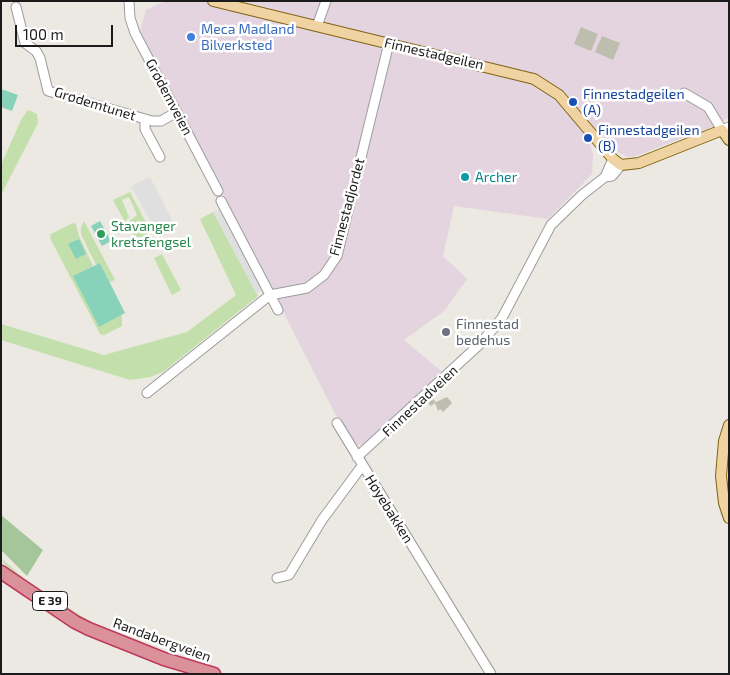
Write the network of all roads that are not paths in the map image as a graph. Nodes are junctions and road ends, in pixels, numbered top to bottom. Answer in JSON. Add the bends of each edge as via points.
{"nodes":[{"id":1,"x":130,"y":1,"type":"edge"},
{"id":2,"x":213,"y":1,"type":"edge"},
{"id":3,"x":326,"y":1,"type":"edge"},
{"id":4,"x":16,"y":7,"type":"dead end"},
{"id":5,"x":317,"y":26,"type":"junction"},
{"id":6,"x":389,"y":43,"type":"junction"},
{"id":7,"x":684,"y":93,"type":"dead end"},
{"id":8,"x":177,"y":112,"type":"junction"},
{"id":9,"x":145,"y":119,"type":"junction"},
{"id":10,"x":725,"y":128,"type":"edge"},
{"id":11,"x":729,"y":140,"type":"edge"},
{"id":12,"x":160,"y":157,"type":"dead end"},
{"id":13,"x":617,"y":162,"type":"junction"},
{"id":14,"x":218,"y":191,"type":"dead end"},
{"id":15,"x":221,"y":201,"type":"dead end"},
{"id":16,"x":270,"y":295,"type":"junction"},
{"id":17,"x":278,"y":310,"type":"dead end"},
{"id":18,"x":146,"y":393,"type":"dead end"},
{"id":19,"x":337,"y":423,"type":"dead end"},
{"id":20,"x":729,"y":424,"type":"edge"},
{"id":21,"x":357,"y":457,"type":"junction"},
{"id":22,"x":362,"y":466,"type":"junction"},
{"id":23,"x":729,"y":518,"type":"edge"},
{"id":24,"x":1,"y":565,"type":"edge"},
{"id":25,"x":1,"y":572,"type":"edge"},
{"id":26,"x":277,"y":578,"type":"dead end"},
{"id":27,"x":101,"y":634,"type":"junction"},
{"id":28,"x":214,"y":674,"type":"edge"},
{"id":29,"x":491,"y":674,"type":"edge"}],
"edges":[{"from":1,"to":8,"type":"street","name":"Grødemveien","via":[[130,18],[135,33]]},
{"from":2,"to":5,"type":"main road","name":"Finnestadgeilen"},
{"from":3,"to":5,"type":"street"},
{"from":4,"to":9,"type":"street","name":"Grødemtunet","via":[[25,43],[40,58],[48,91]]},
{"from":5,"to":6,"type":"main road","name":"Finnestadgeilen"},
{"from":6,"to":13,"type":"main road","name":"Finnestadgeilen","via":[[524,76],[544,84],[565,102]]},
{"from":6,"to":16,"type":"street","name":"Finnestadjordet","via":[[337,256],[324,275],[307,288]]},
{"from":7,"to":10,"type":"street","via":[[708,108]]},
{"from":8,"to":9,"type":"street","name":"Grødemtunet","via":[[158,122]]},
{"from":8,"to":14,"type":"street","name":"Grødemveien"},
{"from":9,"to":12,"type":"street","name":"Grødemtunet","via":[[145,128]]},
{"from":10,"to":11,"type":"main road"},
{"from":10,"to":13,"type":"main road","name":"Finnestadveien","via":[[639,163]]},
{"from":13,"to":21,"type":"street","name":"Finnestadveien","via":[[612,176],[605,177],[551,225],[502,318],[480,344]]},
{"from":15,"to":16,"type":"street"},
{"from":16,"to":17,"type":"street"},
{"from":16,"to":18,"type":"street","name":"Finnestadjordet"},
{"from":19,"to":21,"type":"street"},
{"from":20,"to":23,"type":"main road","via":[[721,476]]},
{"from":21,"to":22,"type":"street"},
{"from":22,"to":26,"type":"street","name":"Høyebakken","via":[[322,520],[289,575]]},
{"from":22,"to":29,"type":"street","name":"Høyebakken"},
{"from":24,"to":27,"type":"highway","name":"Randabergveien","number":"E 39"},
{"from":25,"to":27,"type":"highway","name":"Randabergveien","number":"E 39","via":[[75,622]]},
{"from":27,"to":28,"type":"highway","name":"Randabergveien","number":"E 39","via":[[164,659]]}]}
